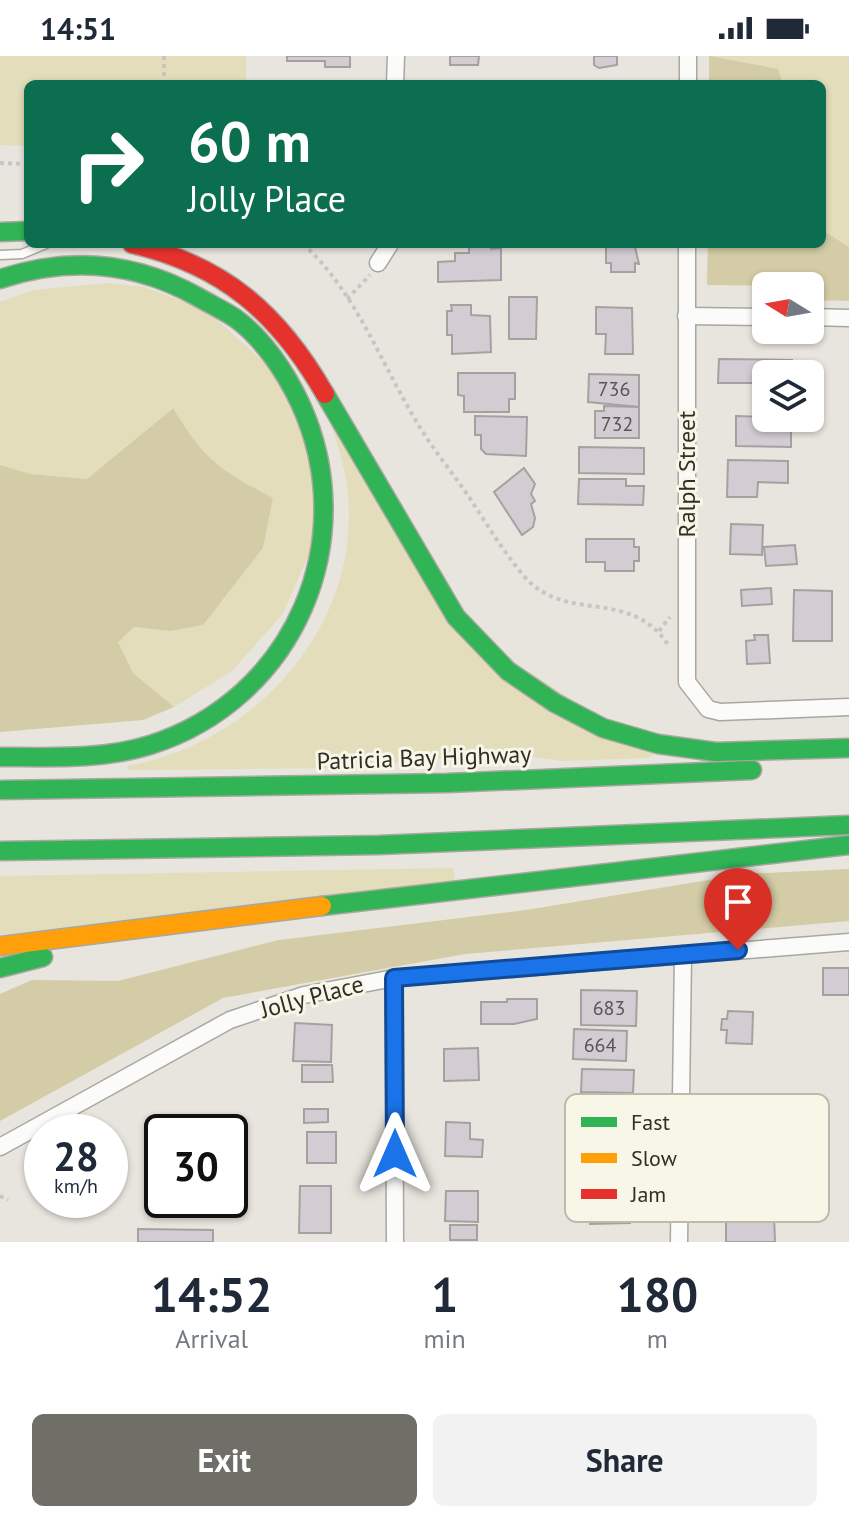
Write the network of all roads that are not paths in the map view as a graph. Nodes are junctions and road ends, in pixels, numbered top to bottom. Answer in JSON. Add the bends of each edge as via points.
{"nodes":[{"id":1,"x":396,"y":56,"type":"edge"},
{"id":2,"x":688,"y":56,"type":"edge"},
{"id":3,"x":395,"y":80,"type":"edge"},
{"id":4,"x":688,"y":80,"type":"edge"},
{"id":5,"x":24,"y":231,"type":"edge"},
{"id":6,"x":0,"y":232,"type":"edge"},
{"id":7,"x":36,"y":248,"type":"edge"},
{"id":8,"x":146,"y":248,"type":"edge"},
{"id":9,"x":387,"y":248,"type":"edge"},
{"id":10,"x":687,"y":248,"type":"edge"},
{"id":11,"x":0,"y":255,"type":"edge"},
{"id":12,"x":378,"y":263,"type":"road end"},
{"id":13,"x":0,"y":279,"type":"edge"},
{"id":14,"x":686,"y":316,"type":"junction"},
{"id":15,"x":752,"y":317,"type":"edge"},
{"id":16,"x":824,"y":317,"type":"edge"},
{"id":17,"x":849,"y":318,"type":"edge"},
{"id":18,"x":849,"y":707,"type":"edge"},
{"id":19,"x":849,"y":748,"type":"edge"},
{"id":20,"x":0,"y":757,"type":"edge"},
{"id":21,"x":849,"y":765,"type":"edge"},
{"id":22,"x":0,"y":790,"type":"edge"},
{"id":23,"x":849,"y":825,"type":"edge"},
{"id":24,"x":849,"y":845,"type":"edge"},
{"id":25,"x":0,"y":851,"type":"edge"},
{"id":26,"x":104,"y":935,"type":"junction"},
{"id":27,"x":849,"y":942,"type":"edge"},
{"id":28,"x":0,"y":946,"type":"edge"},
{"id":29,"x":683,"y":954,"type":"junction"},
{"id":30,"x":0,"y":968,"type":"edge"},
{"id":31,"x":394,"y":978,"type":"junction"},
{"id":32,"x":681,"y":1094,"type":"edge"},
{"id":33,"x":0,"y":1147,"type":"edge"},
{"id":34,"x":679,"y":1222,"type":"edge"},
{"id":35,"x":395,"y":1242,"type":"edge"},
{"id":36,"x":679,"y":1242,"type":"edge"}],
"edges":[{"from":1,"to":3,"type":"street"},
{"from":2,"to":4,"type":"street"},
{"from":5,"to":6,"type":"highway"},
{"from":7,"to":11,"type":"lane"},
{"from":8,"to":19,"type":"highway","via":[[214,274],[281,326],[456,617],[508,671],[603,728],[658,744],[716,752]]},
{"from":9,"to":12,"type":"street"},
{"from":10,"to":14,"type":"street","name":"Ralph Street"},
{"from":13,"to":20,"type":"highway","via":[[46,266],[112,266],[149,272],[223,308],[285,368],[309,413],[320,448],[328,520],[319,569],[296,630],[276,659],[232,703],[191,728],[133,750]]},
{"from":14,"to":15,"type":"street"},
{"from":14,"to":18,"type":"street","name":"Ralph Street","via":[[687,682],[708,709],[720,712]]},
{"from":16,"to":17,"type":"street"},
{"from":21,"to":22,"type":"highway","name":"Patricia Bay Highway","via":[[447,783]]},
{"from":23,"to":25,"type":"highway","via":[[394,845]]},
{"from":24,"to":26,"type":"highway"},
{"from":26,"to":28,"type":"highway"},
{"from":26,"to":30,"type":"highway","via":[[64,953]]},
{"from":27,"to":29,"type":"street","name":"Jolly Place"},
{"from":29,"to":31,"type":"street","name":"Jolly Place"},
{"from":29,"to":32,"type":"street"},
{"from":31,"to":33,"type":"street","name":"Jolly Place","via":[[304,995],[230,1020]]},
{"from":31,"to":35,"type":"street"},
{"from":34,"to":36,"type":"street"}]}
